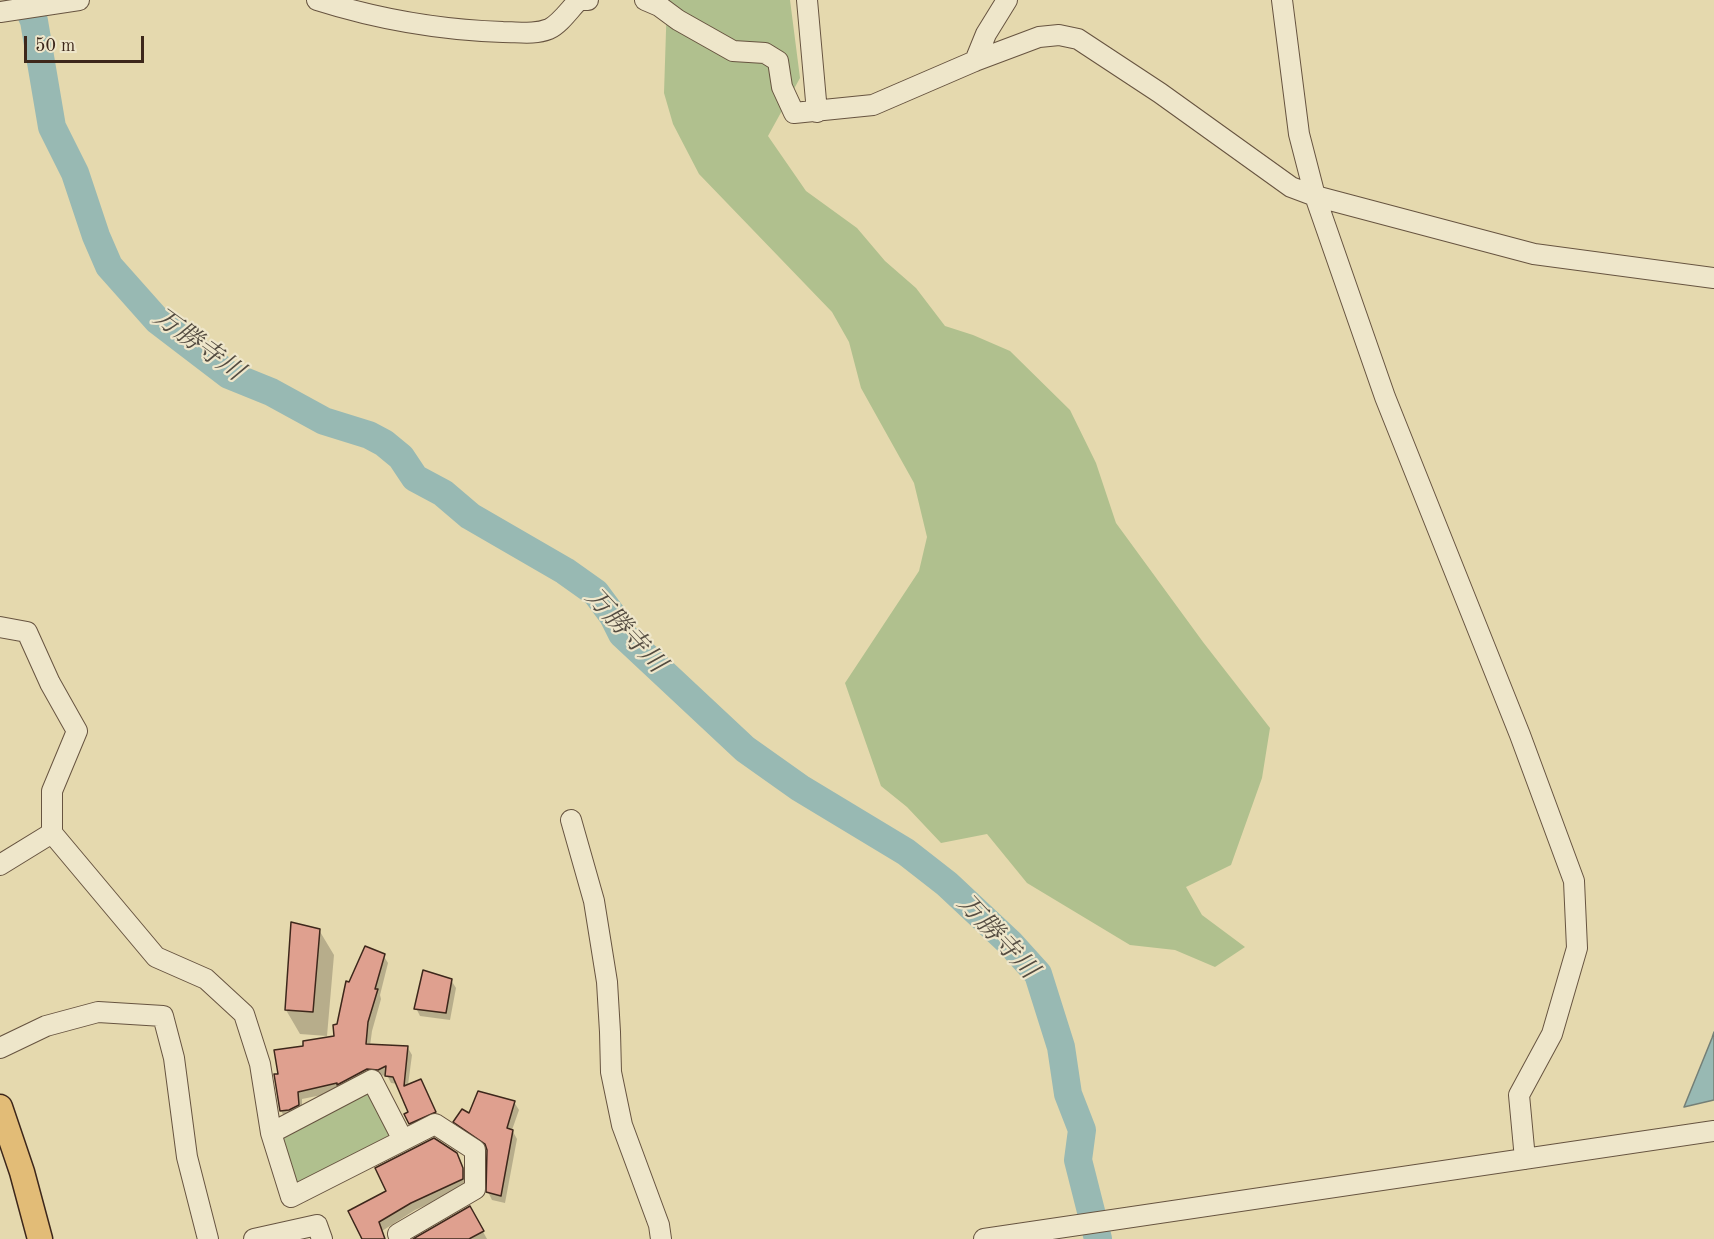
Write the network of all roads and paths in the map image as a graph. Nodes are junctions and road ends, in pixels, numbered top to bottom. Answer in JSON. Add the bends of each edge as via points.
{"nodes":[{"id":1,"x":79,"y":0,"type":"edge"},
{"id":2,"x":317,"y":0,"type":"edge"},
{"id":3,"x":579,"y":0,"type":"edge"},
{"id":4,"x":588,"y":0,"type":"edge"},
{"id":5,"x":645,"y":0,"type":"edge"},
{"id":6,"x":1007,"y":0,"type":"edge"},
{"id":7,"x":1282,"y":0,"type":"edge"},
{"id":8,"x":807,"y":1,"type":"edge"},
{"id":9,"x":5,"y":11,"type":"edge"},
{"id":10,"x":975,"y":61,"type":"junction"},
{"id":11,"x":817,"y":112,"type":"junction"},
{"id":12,"x":1315,"y":196,"type":"junction"},
{"id":13,"x":1714,"y":278,"type":"edge"},
{"id":14,"x":0,"y":627,"type":"edge"},
{"id":15,"x":571,"y":819,"type":"dead end"},
{"id":16,"x":52,"y":833,"type":"junction"},
{"id":17,"x":0,"y":865,"type":"edge"},
{"id":18,"x":0,"y":1048,"type":"edge"},
{"id":19,"x":0,"y":1107,"type":"edge"},
{"id":20,"x":1714,"y":1131,"type":"edge"},
{"id":21,"x":271,"y":1132,"type":"junction"},
{"id":22,"x":403,"y":1140,"type":"junction"},
{"id":23,"x":1525,"y":1159,"type":"junction"},
{"id":24,"x":291,"y":1197,"type":"junction"},
{"id":25,"x":319,"y":1232,"type":"edge"},
{"id":26,"x":40,"y":1239,"type":"edge"},
{"id":27,"x":208,"y":1239,"type":"edge"},
{"id":28,"x":254,"y":1239,"type":"edge"},
{"id":29,"x":400,"y":1239,"type":"edge"},
{"id":30,"x":661,"y":1239,"type":"edge"},
{"id":31,"x":984,"y":1239,"type":"edge"}],
"edges":[{"from":1,"to":9,"type":"street"},
{"from":2,"to":3,"type":"street","via":[[402,21],[478,31],[536,33],[552,28]]},
{"from":3,"to":4,"type":"street"},
{"from":5,"to":11,"type":"street","via":[[733,51],[765,53],[778,61],[782,87],[794,113]]},
{"from":6,"to":10,"type":"street"},
{"from":7,"to":12,"type":"street","via":[[1299,134]]},
{"from":8,"to":11,"type":"street"},
{"from":10,"to":11,"type":"street","via":[[873,105]]},
{"from":10,"to":12,"type":"street","via":[[1039,37],[1059,35],[1078,39],[1291,187]]},
{"from":12,"to":13,"type":"street","via":[[1534,254]]},
{"from":12,"to":23,"type":"street","via":[[1386,397],[1574,881],[1577,948],[1552,1034],[1519,1095]]},
{"from":14,"to":16,"type":"street","via":[[27,632],[77,731],[52,791]]},
{"from":15,"to":30,"type":"street","via":[[594,901],[607,982],[611,1072],[622,1125]]},
{"from":16,"to":17,"type":"street"},
{"from":16,"to":21,"type":"street","via":[[156,957],[206,979],[244,1014],[260,1064]]},
{"from":18,"to":27,"type":"street","via":[[46,1026],[98,1012],[163,1016],[174,1058],[188,1157]]},
{"from":19,"to":26,"type":"main road"},
{"from":20,"to":23,"type":"street"},
{"from":21,"to":22,"type":"street","via":[[372,1080]]},
{"from":21,"to":24,"type":"street"},
{"from":22,"to":24,"type":"street"},
{"from":22,"to":29,"type":"street","via":[[435,1124],[476,1150],[475,1189],[398,1234]]},
{"from":23,"to":31,"type":"street"},
{"from":24,"to":25,"type":"street"},
{"from":25,"to":28,"type":"street"}]}
